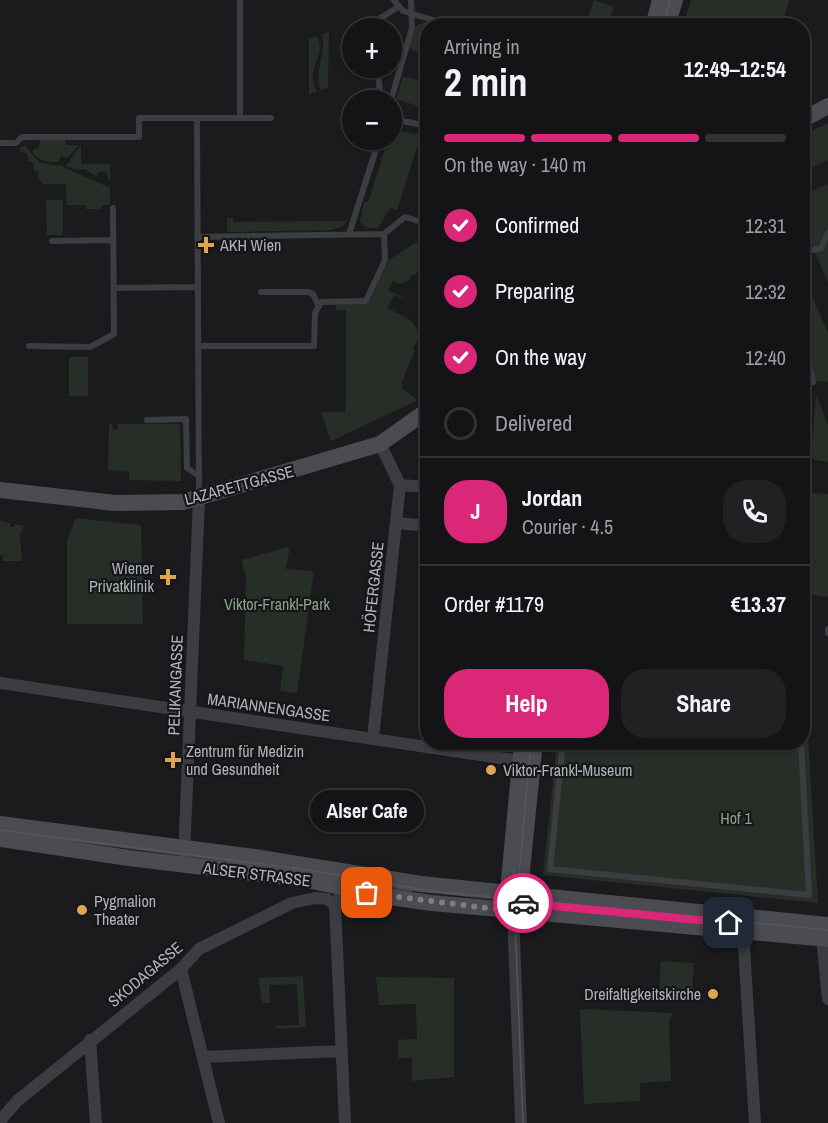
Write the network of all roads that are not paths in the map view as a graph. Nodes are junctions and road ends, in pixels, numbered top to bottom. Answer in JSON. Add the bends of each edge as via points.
{"nodes":[{"id":1,"x":240,"y":0,"type":"edge"},
{"id":2,"x":394,"y":0,"type":"edge"},
{"id":3,"x":411,"y":0,"type":"edge"},
{"id":4,"x":660,"y":0,"type":"edge"},
{"id":5,"x":675,"y":0,"type":"edge"},
{"id":6,"x":398,"y":7,"type":"junction"},
{"id":7,"x":411,"y":14,"type":"junction"},
{"id":8,"x":381,"y":18,"type":"edge"},
{"id":9,"x":425,"y":18,"type":"edge"},
{"id":10,"x":655,"y":18,"type":"edge"},
{"id":11,"x":669,"y":18,"type":"edge"},
{"id":12,"x":394,"y":90,"type":"edge"},
{"id":13,"x":828,"y":106,"type":"edge"},
{"id":14,"x":810,"y":116,"type":"edge"},
{"id":15,"x":196,"y":118,"type":"junction"},
{"id":16,"x":240,"y":118,"type":"junction"},
{"id":17,"x":271,"y":118,"type":"dead end"},
{"id":18,"x":402,"y":121,"type":"edge"},
{"id":19,"x":420,"y":124,"type":"edge"},
{"id":20,"x":0,"y":143,"type":"edge"},
{"id":21,"x":376,"y":150,"type":"edge"},
{"id":22,"x":113,"y":208,"type":"dead end"},
{"id":23,"x":420,"y":222,"type":"edge"},
{"id":24,"x":828,"y":233,"type":"edge"},
{"id":25,"x":349,"y":234,"type":"junction"},
{"id":26,"x":384,"y":234,"type":"junction"},
{"id":27,"x":197,"y":237,"type":"junction"},
{"id":28,"x":113,"y":240,"type":"junction"},
{"id":29,"x":52,"y":241,"type":"dead end"},
{"id":30,"x":814,"y":250,"type":"dead end"},
{"id":31,"x":197,"y":287,"type":"junction"},
{"id":32,"x":114,"y":288,"type":"junction"},
{"id":33,"x":261,"y":292,"type":"dead end"},
{"id":34,"x":318,"y":305,"type":"junction"},
{"id":35,"x":29,"y":346,"type":"dead end"},
{"id":36,"x":198,"y":346,"type":"junction"},
{"id":37,"x":810,"y":369,"type":"edge"},
{"id":38,"x":813,"y":382,"type":"dead end"},
{"id":39,"x":420,"y":416,"type":"edge"},
{"id":40,"x":147,"y":420,"type":"dead end"},
{"id":41,"x":380,"y":444,"type":"junction"},
{"id":42,"x":199,"y":476,"type":"junction"},
{"id":43,"x":400,"y":485,"type":"junction"},
{"id":44,"x":420,"y":486,"type":"edge"},
{"id":45,"x":0,"y":490,"type":"edge"},
{"id":46,"x":199,"y":499,"type":"junction"},
{"id":47,"x":397,"y":523,"type":"junction"},
{"id":48,"x":420,"y":525,"type":"edge"},
{"id":49,"x":0,"y":683,"type":"edge"},
{"id":50,"x":191,"y":713,"type":"junction"},
{"id":51,"x":373,"y":738,"type":"junction"},
{"id":52,"x":420,"y":745,"type":"edge"},
{"id":53,"x":450,"y":750,"type":"edge"},
{"id":54,"x":524,"y":750,"type":"edge"},
{"id":55,"x":531,"y":750,"type":"edge"},
{"id":56,"x":562,"y":750,"type":"edge"},
{"id":57,"x":801,"y":750,"type":"edge"},
{"id":58,"x":526,"y":762,"type":"junction"},
{"id":59,"x":0,"y":824,"type":"edge"},
{"id":60,"x":0,"y":832,"type":"edge"},
{"id":61,"x":0,"y":839,"type":"edge"},
{"id":62,"x":179,"y":857,"type":"junction"},
{"id":63,"x":345,"y":888,"type":"junction"},
{"id":64,"x":513,"y":900,"type":"junction"},
{"id":65,"x":335,"y":905,"type":"junction"},
{"id":66,"x":743,"y":932,"type":"junction"},
{"id":67,"x":827,"y":934,"type":"edge"},
{"id":68,"x":181,"y":969,"type":"junction"},
{"id":69,"x":828,"y":999,"type":"edge"},
{"id":70,"x":90,"y":1040,"type":"junction"},
{"id":71,"x":342,"y":1051,"type":"junction"},
{"id":72,"x":204,"y":1057,"type":"junction"},
{"id":73,"x":0,"y":1121,"type":"edge"},
{"id":74,"x":96,"y":1123,"type":"edge"},
{"id":75,"x":219,"y":1123,"type":"edge"},
{"id":76,"x":345,"y":1123,"type":"edge"},
{"id":77,"x":521,"y":1123,"type":"edge"},
{"id":78,"x":755,"y":1123,"type":"edge"}],
"edges":[{"from":1,"to":16,"type":"lane"},
{"from":2,"to":6,"type":"lane"},
{"from":3,"to":7,"type":"lane"},
{"from":4,"to":10,"type":"main road"},
{"from":5,"to":11,"type":"main road"},
{"from":6,"to":7,"type":"lane"},
{"from":6,"to":8,"type":"lane"},
{"from":7,"to":9,"type":"lane"},
{"from":7,"to":12,"type":"lane","via":[[412,28]]},
{"from":13,"to":14,"type":"main road"},
{"from":15,"to":16,"type":"lane"},
{"from":15,"to":20,"type":"lane","via":[[140,118],[139,137],[22,137],[16,143]]},
{"from":15,"to":27,"type":"lane"},
{"from":16,"to":17,"type":"lane"},
{"from":18,"to":19,"type":"lane"},
{"from":21,"to":25,"type":"lane"},
{"from":22,"to":28,"type":"lane"},
{"from":23,"to":26,"type":"lane","via":[[405,217]]},
{"from":24,"to":30,"type":"lane","via":[[821,248]]},
{"from":25,"to":26,"type":"lane"},
{"from":25,"to":27,"type":"lane"},
{"from":26,"to":34,"type":"lane","via":[[385,260],[366,301],[324,301]]},
{"from":27,"to":31,"type":"lane"},
{"from":28,"to":29,"type":"lane"},
{"from":28,"to":32,"type":"lane"},
{"from":31,"to":32,"type":"lane"},
{"from":31,"to":36,"type":"lane"},
{"from":32,"to":35,"type":"lane","via":[[114,334],[90,347]]},
{"from":33,"to":34,"type":"lane","via":[[308,292]]},
{"from":34,"to":36,"type":"lane","via":[[314,342]]},
{"from":36,"to":42,"type":"lane"},
{"from":37,"to":38,"type":"lane"},
{"from":39,"to":41,"type":"main road","name":"LAZARETTGASSE"},
{"from":40,"to":42,"type":"lane","via":[[186,419],[188,468]]},
{"from":41,"to":43,"type":"street"},
{"from":41,"to":46,"type":"main road","name":"LAZARETTGASSE"},
{"from":42,"to":46,"type":"lane"},
{"from":43,"to":44,"type":"street"},
{"from":43,"to":47,"type":"street","name":"HÖFERGASSE"},
{"from":45,"to":46,"type":"main road","name":"LAZARETTGASSE","via":[[115,503]]},
{"from":46,"to":50,"type":"street","name":"PELIKANGASSE"},
{"from":47,"to":48,"type":"street"},
{"from":47,"to":51,"type":"street","name":"HÖFERGASSE"},
{"from":49,"to":50,"type":"street","name":"MARIANNENGASSE"},
{"from":50,"to":51,"type":"street","name":"MARIANNENGASSE"},
{"from":50,"to":62,"type":"street","name":"PELIKANGASSE"},
{"from":51,"to":52,"type":"street","name":"MARIANNENGASSE"},
{"from":53,"to":58,"type":"street","name":"MARIANNENGASSE"},
{"from":54,"to":58,"type":"main road"},
{"from":55,"to":58,"type":"main road"},
{"from":56,"to":57,"type":"lane","via":[[550,869],[809,895]]},
{"from":58,"to":64,"type":"main road"},
{"from":59,"to":62,"type":"main road","name":"ALSER STRASSE"},
{"from":60,"to":62,"type":"lane"},
{"from":61,"to":62,"type":"main road","name":"ALSER STRASSE"},
{"from":62,"to":63,"type":"main road","name":"ALSER STRASSE"},
{"from":62,"to":64,"type":"main road","name":"ALSER STRASSE","via":[[298,864]]},
{"from":63,"to":64,"type":"main road","name":"ALSER STRASSE","via":[[389,897]]},
{"from":63,"to":65,"type":"street"},
{"from":64,"to":66,"type":"main road","name":"ALSER STRASSE"},
{"from":64,"to":67,"type":"main road","name":"ALSER STRASSE"},
{"from":64,"to":77,"type":"street"},
{"from":65,"to":68,"type":"street","name":"SKODAGASSE","via":[[327,899],[315,898],[292,903],[199,950]]},
{"from":65,"to":71,"type":"street"},
{"from":66,"to":67,"type":"main road","name":"ALSER STRASSE"},
{"from":66,"to":78,"type":"street"},
{"from":67,"to":69,"type":"street"},
{"from":68,"to":70,"type":"street","name":"SKODAGASSE"},
{"from":68,"to":72,"type":"street"},
{"from":70,"to":73,"type":"street","name":"SKODAGASSE"},
{"from":70,"to":74,"type":"street"},
{"from":71,"to":72,"type":"street"},
{"from":71,"to":76,"type":"street"},
{"from":72,"to":75,"type":"street"}]}
